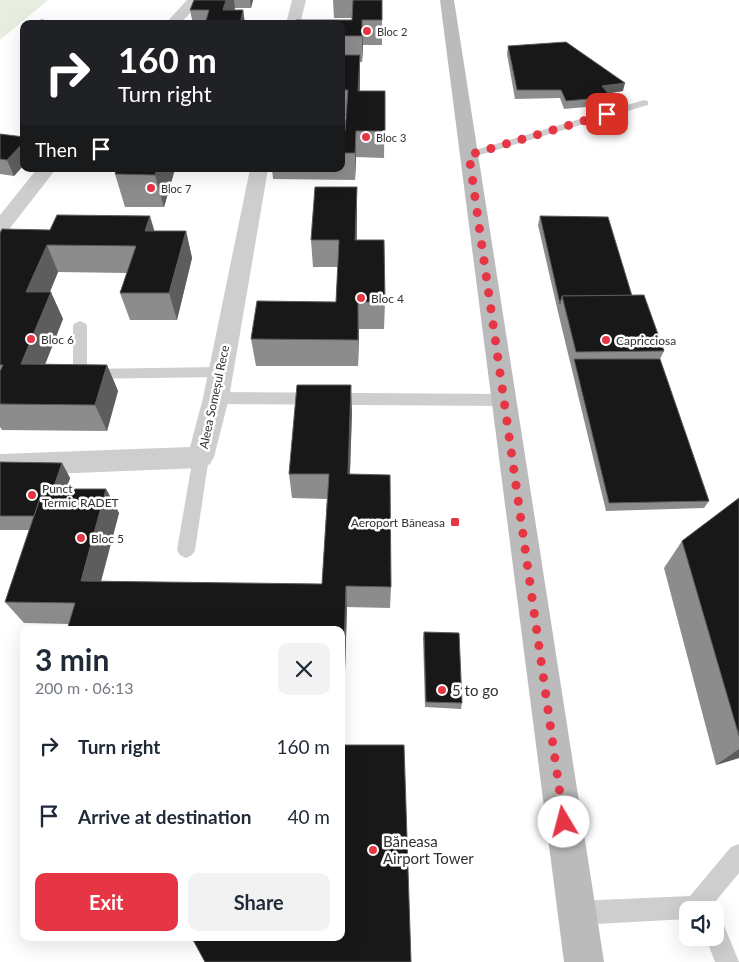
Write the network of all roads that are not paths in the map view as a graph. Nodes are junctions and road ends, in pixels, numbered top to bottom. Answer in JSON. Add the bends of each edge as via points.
{"nodes":[{"id":1,"x":195,"y":0,"type":"edge"},
{"id":2,"x":299,"y":0,"type":"edge"},
{"id":3,"x":447,"y":0,"type":"edge"},
{"id":4,"x":176,"y":20,"type":"edge"},
{"id":5,"x":293,"y":20,"type":"edge"},
{"id":6,"x":644,"y":103,"type":"dead end"},
{"id":7,"x":469,"y":155,"type":"junction"},
{"id":8,"x":45,"y":172,"type":"edge"},
{"id":9,"x":258,"y":172,"type":"edge"},
{"id":10,"x":0,"y":228,"type":"edge"},
{"id":11,"x":80,"y":326,"type":"dead end"},
{"id":12,"x":220,"y":372,"type":"junction"},
{"id":13,"x":216,"y":398,"type":"junction"},
{"id":14,"x":504,"y":400,"type":"junction"},
{"id":15,"x":201,"y":457,"type":"junction"},
{"id":16,"x":0,"y":465,"type":"edge"},
{"id":17,"x":186,"y":550,"type":"dead end"},
{"id":18,"x":739,"y":855,"type":"edge"},
{"id":19,"x":703,"y":901,"type":"edge"},
{"id":20,"x":679,"y":909,"type":"edge"},
{"id":21,"x":577,"y":913,"type":"junction"},
{"id":22,"x":721,"y":946,"type":"edge"},
{"id":23,"x":584,"y":962,"type":"edge"},
{"id":24,"x":727,"y":962,"type":"edge"}],
"edges":[{"from":1,"to":4,"type":"street"},
{"from":2,"to":5,"type":"street"},
{"from":3,"to":7,"type":"main road"},
{"from":6,"to":7,"type":"lane"},
{"from":7,"to":14,"type":"main road"},
{"from":8,"to":10,"type":"street"},
{"from":9,"to":12,"type":"street","name":"Aleea Someșul Rece"},
{"from":11,"to":12,"type":"lane","via":[[80,374]]},
{"from":12,"to":13,"type":"street","name":"Aleea Someșul Rece"},
{"from":13,"to":14,"type":"lane"},
{"from":13,"to":15,"type":"street","name":"Aleea Someșul Rece"},
{"from":14,"to":21,"type":"main road"},
{"from":15,"to":16,"type":"street","name":"Aleea Someșul Rece"},
{"from":15,"to":17,"type":"lane"},
{"from":18,"to":19,"type":"lane"},
{"from":20,"to":21,"type":"lane"},
{"from":21,"to":23,"type":"main road"},
{"from":22,"to":24,"type":"lane"}]}
